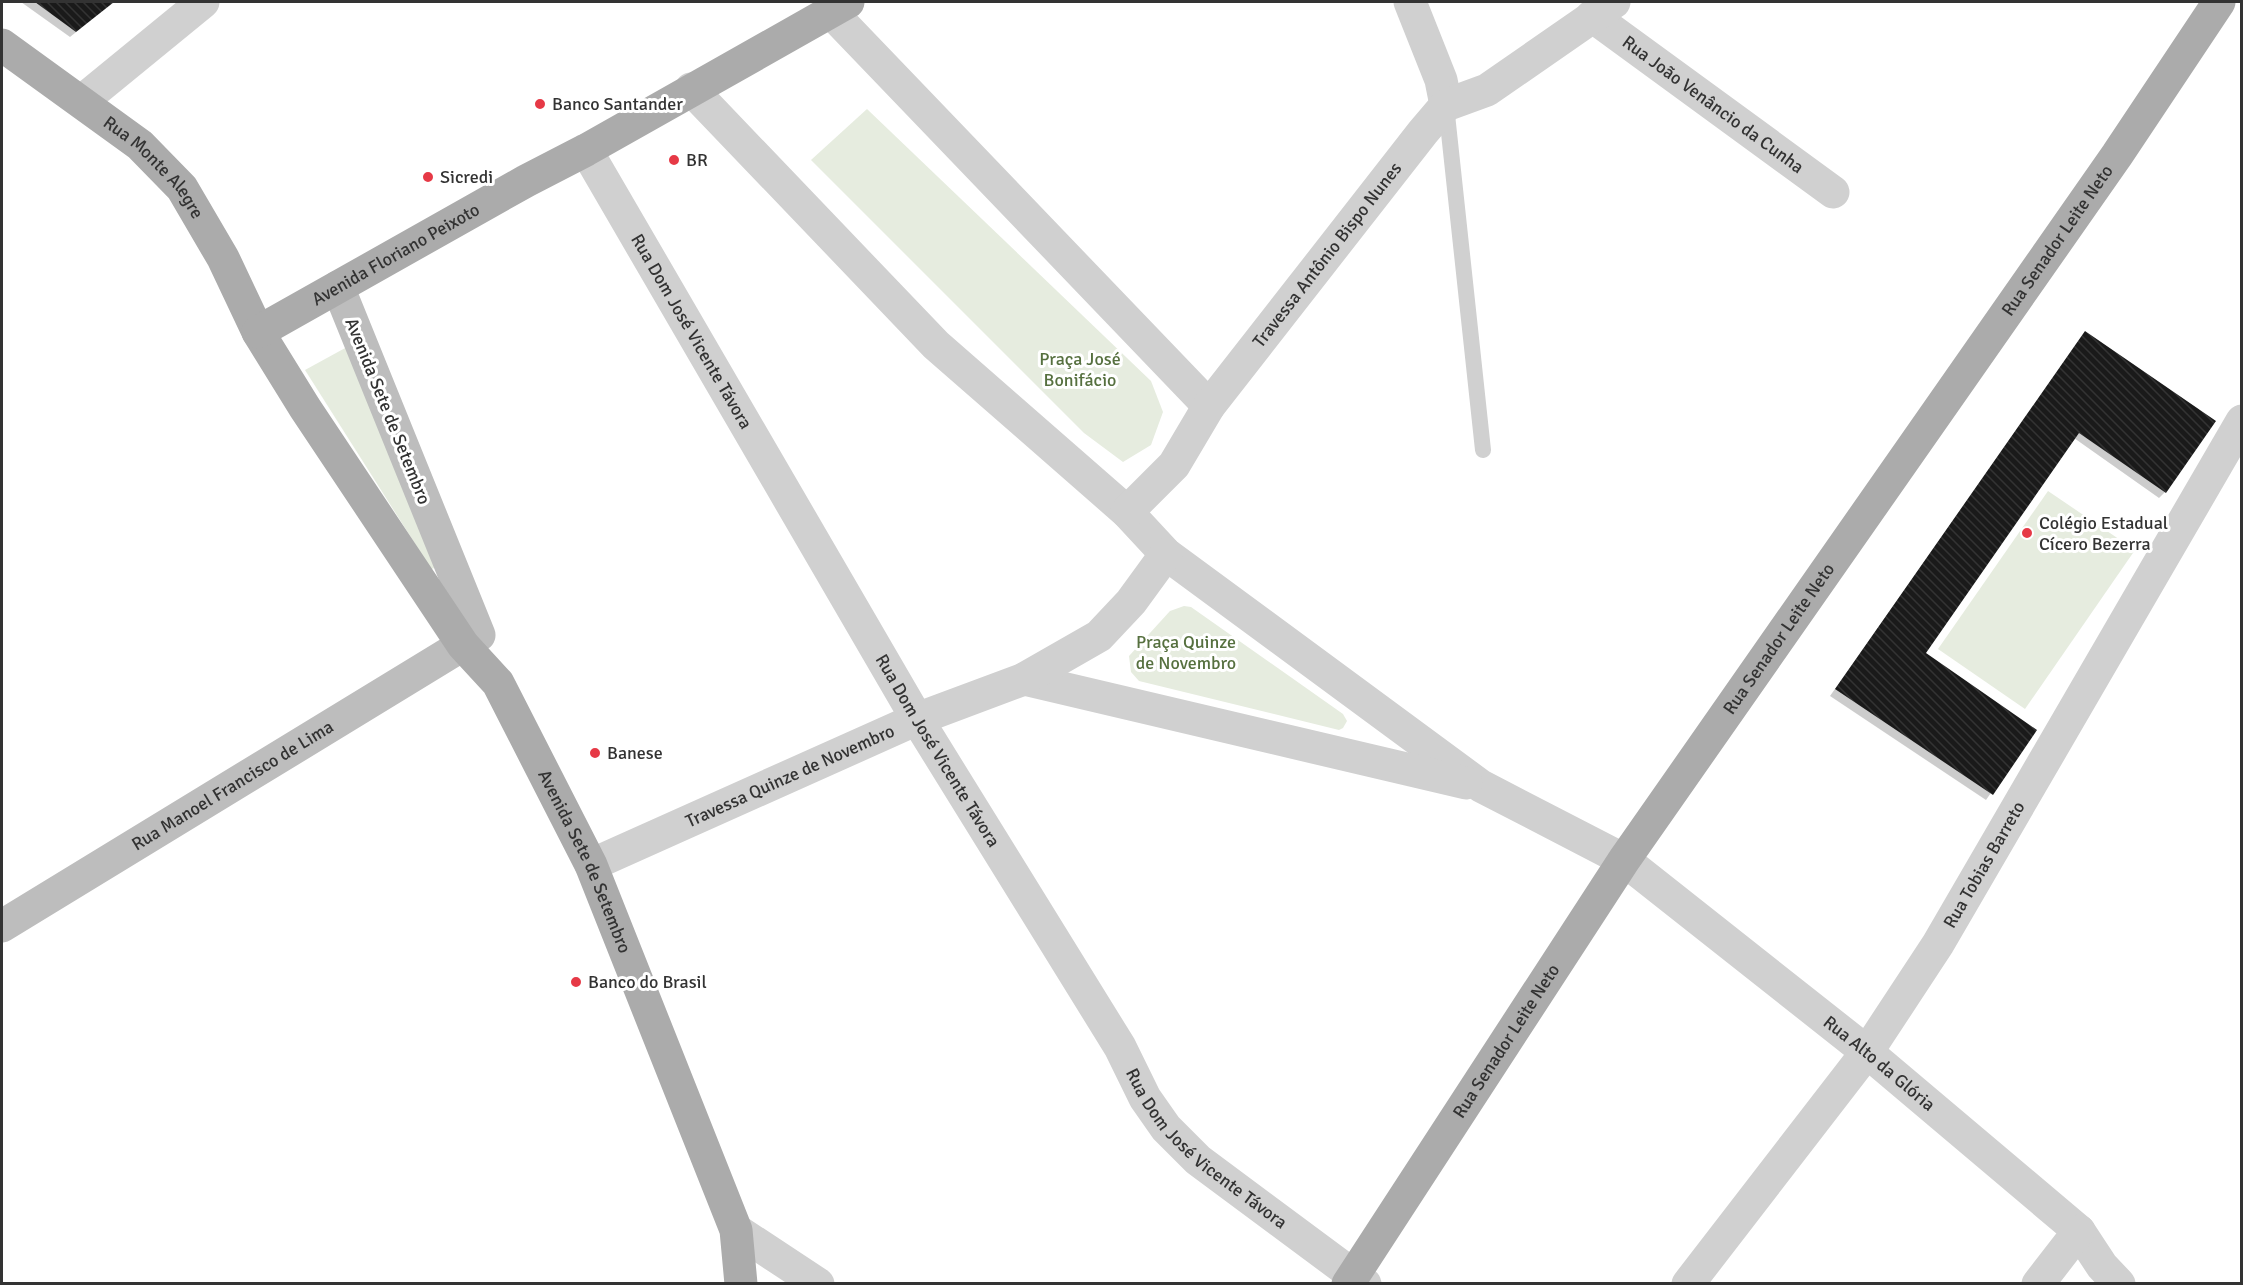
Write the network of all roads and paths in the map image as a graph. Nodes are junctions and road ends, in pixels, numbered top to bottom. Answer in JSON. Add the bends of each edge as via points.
{"nodes":[{"id":1,"x":203,"y":2,"type":"edge"},
{"id":2,"x":1410,"y":2,"type":"edge"},
{"id":3,"x":2219,"y":2,"type":"edge"},
{"id":4,"x":839,"y":6,"type":"edge"},
{"id":5,"x":1603,"y":9,"type":"edge"},
{"id":6,"x":2,"y":45,"type":"edge"},
{"id":7,"x":691,"y":89,"type":"junction"},
{"id":8,"x":82,"y":101,"type":"junction"},
{"id":9,"x":1446,"y":105,"type":"junction"},
{"id":10,"x":586,"y":150,"type":"junction"},
{"id":11,"x":1833,"y":192,"type":"dead end"},
{"id":12,"x":338,"y":287,"type":"junction"},
{"id":13,"x":258,"y":332,"type":"junction"},
{"id":14,"x":1209,"y":406,"type":"junction"},
{"id":15,"x":2241,"y":421,"type":"edge"},
{"id":16,"x":1484,"y":450,"type":"dead end"},
{"id":17,"x":1127,"y":513,"type":"junction"},
{"id":18,"x":1166,"y":554,"type":"junction"},
{"id":19,"x":471,"y":640,"type":"junction"},
{"id":20,"x":1024,"y":679,"type":"junction"},
{"id":21,"x":917,"y":719,"type":"junction"},
{"id":22,"x":1481,"y":786,"type":"junction"},
{"id":23,"x":1624,"y":860,"type":"junction"},
{"id":24,"x":591,"y":865,"type":"junction"},
{"id":25,"x":2,"y":926,"type":"edge"},
{"id":26,"x":1867,"y":1052,"type":"junction"},
{"id":27,"x":736,"y":1230,"type":"junction"},
{"id":28,"x":2079,"y":1231,"type":"junction"},
{"id":29,"x":2106,"y":1278,"type":"edge"},
{"id":30,"x":1356,"y":1281,"type":"edge"},
{"id":31,"x":741,"y":1284,"type":"edge"},
{"id":32,"x":819,"y":1284,"type":"edge"},
{"id":33,"x":1688,"y":1284,"type":"edge"},
{"id":34,"x":2038,"y":1284,"type":"edge"}],
"edges":[{"from":1,"to":8,"type":"street"},
{"from":2,"to":9,"type":"street","via":[[1441,80]]},
{"from":3,"to":23,"type":"main road","name":"Rua Senador Leite Neto","via":[[2117,155]]},
{"from":4,"to":7,"type":"main road","name":"Avenida Floriano Peixoto"},
{"from":4,"to":14,"type":"street"},
{"from":5,"to":9,"type":"street","via":[[1487,90]]},
{"from":5,"to":11,"type":"street","name":"Rua João Venâncio da Cunha"},
{"from":6,"to":8,"type":"main road","name":"Rua Monte Alegre"},
{"from":7,"to":10,"type":"main road","name":"Avenida Floriano Peixoto"},
{"from":7,"to":17,"type":"street","via":[[936,345]]},
{"from":8,"to":13,"type":"main road","name":"Rua Monte Alegre","via":[[140,145],[182,188],[223,258]]},
{"from":9,"to":14,"type":"street","name":"Travessa Antônio Bispo Nunes"},
{"from":9,"to":16,"type":"lane"},
{"from":10,"to":12,"type":"main road","name":"Avenida Floriano Peixoto"},
{"from":10,"to":21,"type":"street","name":"Rua Dom José Vicente Távora"},
{"from":12,"to":13,"type":"main road","name":"Avenida Floriano Peixoto"},
{"from":12,"to":19,"type":"street","name":"Avenida Sete de Setembro"},
{"from":13,"to":19,"type":"main road","name":"Avenida Sete de Setembro","via":[[305,408]]},
{"from":14,"to":17,"type":"street","via":[[1174,465]]},
{"from":15,"to":26,"type":"street","name":"Rua Tobias Barreto","via":[[1944,934]]},
{"from":17,"to":18,"type":"street"},
{"from":18,"to":20,"type":"street","via":[[1131,602],[1099,636]]},
{"from":18,"to":22,"type":"street"},
{"from":19,"to":24,"type":"main road","name":"Avenida Sete de Setembro","via":[[498,683]]},
{"from":19,"to":25,"type":"street","name":"Rua Manoel Francisco de Lima"},
{"from":20,"to":21,"type":"street","name":"Travessa Quinze de Novembro"},
{"from":20,"to":22,"type":"street"},
{"from":21,"to":24,"type":"street","name":"Travessa Quinze de Novembro"},
{"from":21,"to":30,"type":"street","name":"Rua Dom José Vicente Távora","via":[[1166,1128],[1198,1160]]},
{"from":22,"to":23,"type":"street"},
{"from":23,"to":26,"type":"street","name":"Rua Alto da Glória"},
{"from":23,"to":30,"type":"main road","name":"Rua Senador Leite Neto"},
{"from":24,"to":27,"type":"main road","name":"Avenida Sete de Setembro"},
{"from":26,"to":28,"type":"street","name":"Rua Alto da Glória"},
{"from":26,"to":33,"type":"street","name":"Rua Tobias Barreto"},
{"from":27,"to":31,"type":"main road","name":"Avenida Sete de Setembro"},
{"from":27,"to":32,"type":"street"},
{"from":28,"to":29,"type":"street","name":"Rua Alto da Glória"},
{"from":28,"to":34,"type":"street"}]}
